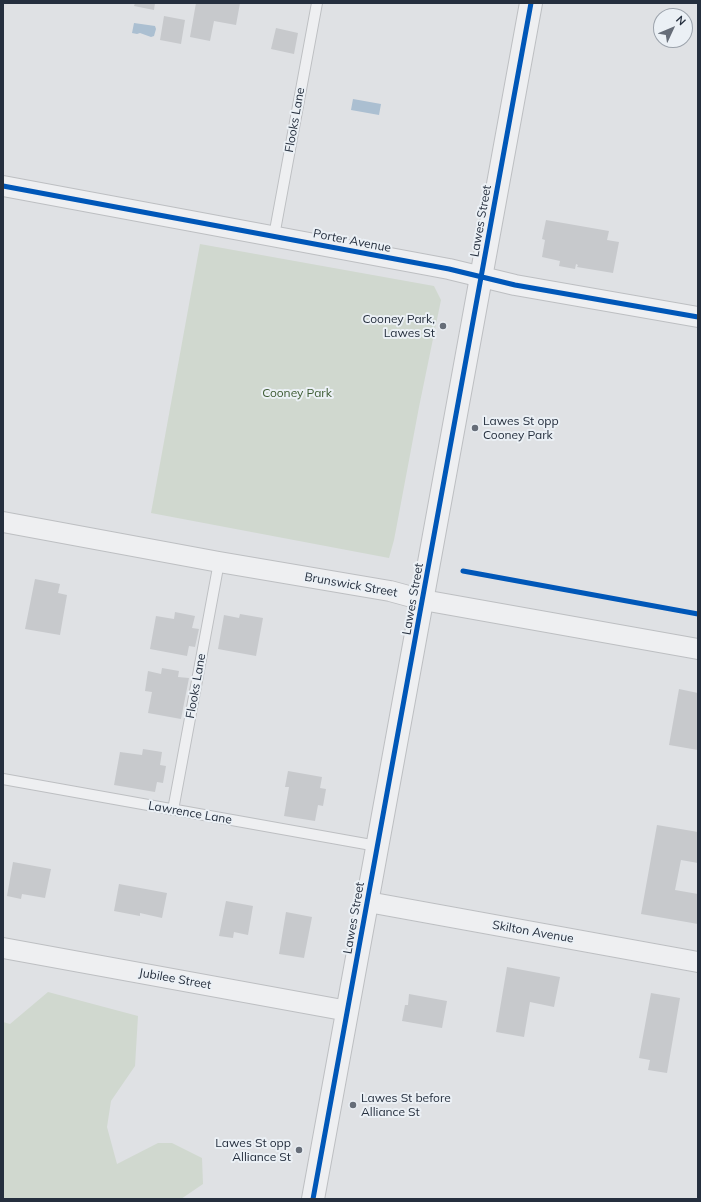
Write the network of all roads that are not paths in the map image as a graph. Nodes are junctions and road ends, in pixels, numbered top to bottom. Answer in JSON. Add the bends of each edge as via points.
{"nodes":[{"id":1,"x":317,"y":3,"type":"edge"},
{"id":2,"x":531,"y":3,"type":"edge"},
{"id":3,"x":3,"y":186,"type":"edge"},
{"id":4,"x":274,"y":236,"type":"junction"},
{"id":5,"x":481,"y":276,"type":"junction"},
{"id":6,"x":698,"y":316,"type":"edge"},
{"id":7,"x":3,"y":522,"type":"edge"},
{"id":8,"x":219,"y":562,"type":"junction"},
{"id":9,"x":423,"y":600,"type":"junction"},
{"id":10,"x":698,"y":649,"type":"edge"},
{"id":11,"x":3,"y":779,"type":"edge"},
{"id":12,"x":173,"y":810,"type":"junction"},
{"id":13,"x":377,"y":846,"type":"junction"},
{"id":14,"x":368,"y":902,"type":"junction"},
{"id":15,"x":3,"y":948,"type":"edge"},
{"id":16,"x":698,"y":962,"type":"edge"},
{"id":17,"x":348,"y":1011,"type":"junction"},
{"id":18,"x":313,"y":1199,"type":"edge"}],
"edges":[{"from":1,"to":4,"type":"lane","name":"Flooks Lane"},
{"from":2,"to":5,"type":"street","name":"Lawes Street"},
{"from":3,"to":4,"type":"street","name":"Porter Avenue"},
{"from":4,"to":5,"type":"street","name":"Porter Avenue"},
{"from":5,"to":6,"type":"street","name":"Porter Avenue","via":[[514,285]]},
{"from":5,"to":9,"type":"street","name":"Lawes Street"},
{"from":7,"to":8,"type":"street","name":"Brunswick Street"},
{"from":8,"to":9,"type":"street","name":"Brunswick Street","via":[[390,591]]},
{"from":8,"to":12,"type":"lane","name":"Flooks Lane"},
{"from":9,"to":10,"type":"street","name":"Brunswick Street"},
{"from":9,"to":13,"type":"street","name":"Lawes Street"},
{"from":11,"to":12,"type":"lane","name":"Lawrence Lane"},
{"from":12,"to":13,"type":"lane","name":"Lawrence Lane"},
{"from":13,"to":14,"type":"street","name":"Lawes Street"},
{"from":14,"to":16,"type":"street","name":"Skilton Avenue"},
{"from":14,"to":17,"type":"street","name":"Lawes Street"},
{"from":15,"to":17,"type":"street","name":"Jubilee Street"},
{"from":17,"to":18,"type":"street","name":"Lawes Street"}]}
